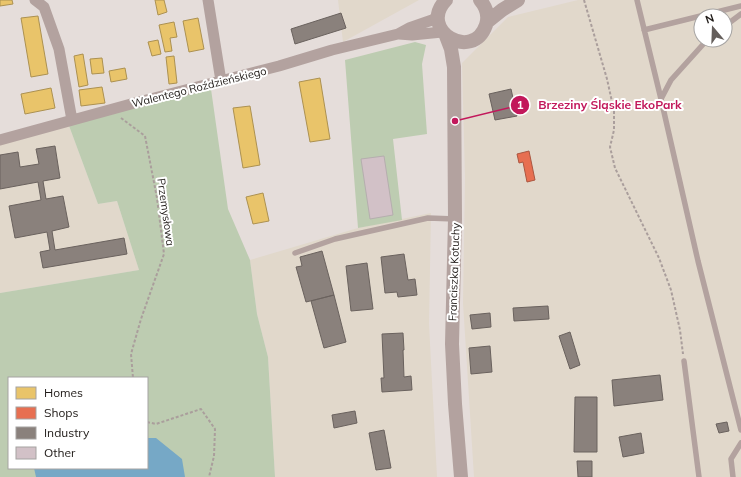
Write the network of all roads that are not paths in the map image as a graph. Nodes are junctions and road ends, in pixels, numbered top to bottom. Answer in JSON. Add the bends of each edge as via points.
{"nodes":[{"id":1,"x":35,"y":0,"type":"edge"},
{"id":2,"x":208,"y":0,"type":"edge"},
{"id":3,"x":446,"y":0,"type":"edge"},
{"id":4,"x":513,"y":0,"type":"edge"},
{"id":5,"x":518,"y":0,"type":"edge"},
{"id":6,"x":637,"y":0,"type":"edge"},
{"id":7,"x":481,"y":2,"type":"edge"},
{"id":8,"x":741,"y":6,"type":"edge"},
{"id":9,"x":438,"y":16,"type":"junction"},
{"id":10,"x":487,"y":22,"type":"junction"},
{"id":11,"x":644,"y":30,"type":"junction"},
{"id":12,"x":398,"y":34,"type":"junction"},
{"id":13,"x":444,"y":34,"type":"junction"},
{"id":14,"x":467,"y":42,"type":"junction"},
{"id":15,"x":700,"y":48,"type":"edge"},
{"id":16,"x":454,"y":67,"type":"junction"},
{"id":17,"x":221,"y":81,"type":"junction"},
{"id":18,"x":661,"y":99,"type":"junction"},
{"id":19,"x":72,"y":120,"type":"junction"},
{"id":20,"x":0,"y":140,"type":"edge"},
{"id":21,"x":455,"y":219,"type":"junction"},
{"id":22,"x":295,"y":253,"type":"dead end"},
{"id":23,"x":684,"y":361,"type":"road end"},
{"id":24,"x":741,"y":430,"type":"edge"},
{"id":25,"x":741,"y":443,"type":"edge"},
{"id":26,"x":461,"y":477,"type":"edge"},
{"id":27,"x":699,"y":477,"type":"edge"},
{"id":28,"x":733,"y":477,"type":"edge"}],
"edges":[{"from":1,"to":19,"type":"street","via":[[44,7],[59,49]]},
{"from":2,"to":17,"type":"street"},
{"from":3,"to":9,"type":"street","via":[[439,9]]},
{"from":4,"to":7,"type":"street"},
{"from":5,"to":10,"type":"street"},
{"from":6,"to":11,"type":"lane"},
{"from":7,"to":10,"type":"street","via":[[486,8]]},
{"from":8,"to":11,"type":"lane"},
{"from":9,"to":12,"type":"street","name":"Walentego Roździeńskiego"},
{"from":9,"to":13,"type":"street","name":"Franciszka Kotuchy"},
{"from":10,"to":14,"type":"street","via":[[480,35]]},
{"from":11,"to":18,"type":"lane"},
{"from":12,"to":13,"type":"street","name":"Walentego Roździeńskiego"},
{"from":12,"to":17,"type":"street","name":"Walentego Roździeńskiego"},
{"from":13,"to":14,"type":"street","via":[[453,40]]},
{"from":13,"to":16,"type":"street","name":"Franciszka Kotuchy","via":[[451,48]]},
{"from":14,"to":16,"type":"street","name":"Franciszka Kotuchy"},
{"from":15,"to":18,"type":"lane","via":[[671,80]]},
{"from":16,"to":21,"type":"street","name":"Franciszka Kotuchy"},
{"from":17,"to":19,"type":"street","name":"Walentego Roździeńskiego"},
{"from":18,"to":24,"type":"lane","via":[[698,262]]},
{"from":19,"to":20,"type":"street","name":"Walentego Roździeńskiego"},
{"from":21,"to":22,"type":"lane","via":[[428,218],[335,239]]},
{"from":21,"to":26,"type":"street","name":"Franciszka Kotuchy","via":[[452,344]]},
{"from":23,"to":27,"type":"lane"},
{"from":25,"to":28,"type":"lane","via":[[731,459]]}]}
